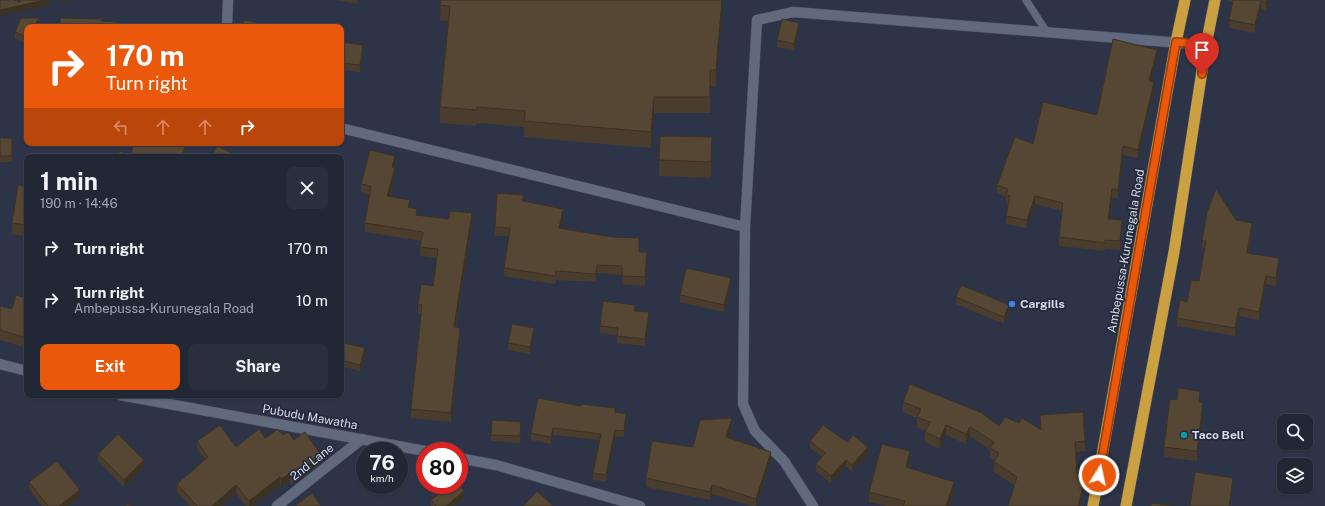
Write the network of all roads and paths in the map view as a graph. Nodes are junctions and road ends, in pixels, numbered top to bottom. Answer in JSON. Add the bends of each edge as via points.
{"nodes":[{"id":1,"x":228,"y":0,"type":"edge"},
{"id":2,"x":1026,"y":0,"type":"edge"},
{"id":3,"x":1185,"y":0,"type":"edge"},
{"id":4,"x":1215,"y":0,"type":"edge"},
{"id":5,"x":227,"y":24,"type":"edge"},
{"id":6,"x":1046,"y":31,"type":"junction"},
{"id":7,"x":1176,"y":42,"type":"junction"},
{"id":8,"x":1206,"y":45,"type":"junction"},
{"id":9,"x":344,"y":129,"type":"edge"},
{"id":10,"x":745,"y":227,"type":"junction"},
{"id":11,"x":0,"y":364,"type":"edge"},
{"id":12,"x":24,"y":370,"type":"edge"},
{"id":13,"x":136,"y":398,"type":"edge"},
{"id":14,"x":362,"y":439,"type":"junction"},
{"id":15,"x":416,"y":449,"type":"edge"},
{"id":16,"x":468,"y":460,"type":"edge"},
{"id":17,"x":636,"y":505,"type":"edge"},
{"id":18,"x":277,"y":506,"type":"edge"},
{"id":19,"x":813,"y":506,"type":"edge"},
{"id":20,"x":1093,"y":506,"type":"edge"},
{"id":21,"x":1126,"y":506,"type":"edge"}],
"edges":[{"from":1,"to":5,"type":"street"},
{"from":2,"to":6,"type":"lane"},
{"from":3,"to":7,"type":"highway","name":"Ambepussa-Kurunegala Road"},
{"from":4,"to":8,"type":"highway"},
{"from":6,"to":7,"type":"street"},
{"from":6,"to":10,"type":"street","via":[[793,12],[757,20]]},
{"from":7,"to":8,"type":"street"},
{"from":7,"to":20,"type":"highway","name":"Ambepussa-Kurunegala Road"},
{"from":8,"to":21,"type":"highway","via":[[1174,252]]},
{"from":9,"to":10,"type":"street"},
{"from":10,"to":19,"type":"street","via":[[743,404],[754,431],[784,461]]},
{"from":11,"to":12,"type":"street"},
{"from":13,"to":14,"type":"street","name":"Pubudu Mawatha"},
{"from":14,"to":15,"type":"street","name":"Pubudu Mawatha"},
{"from":14,"to":18,"type":"street","name":"2nd Lane"},
{"from":16,"to":17,"type":"street","via":[[496,465]]}]}
